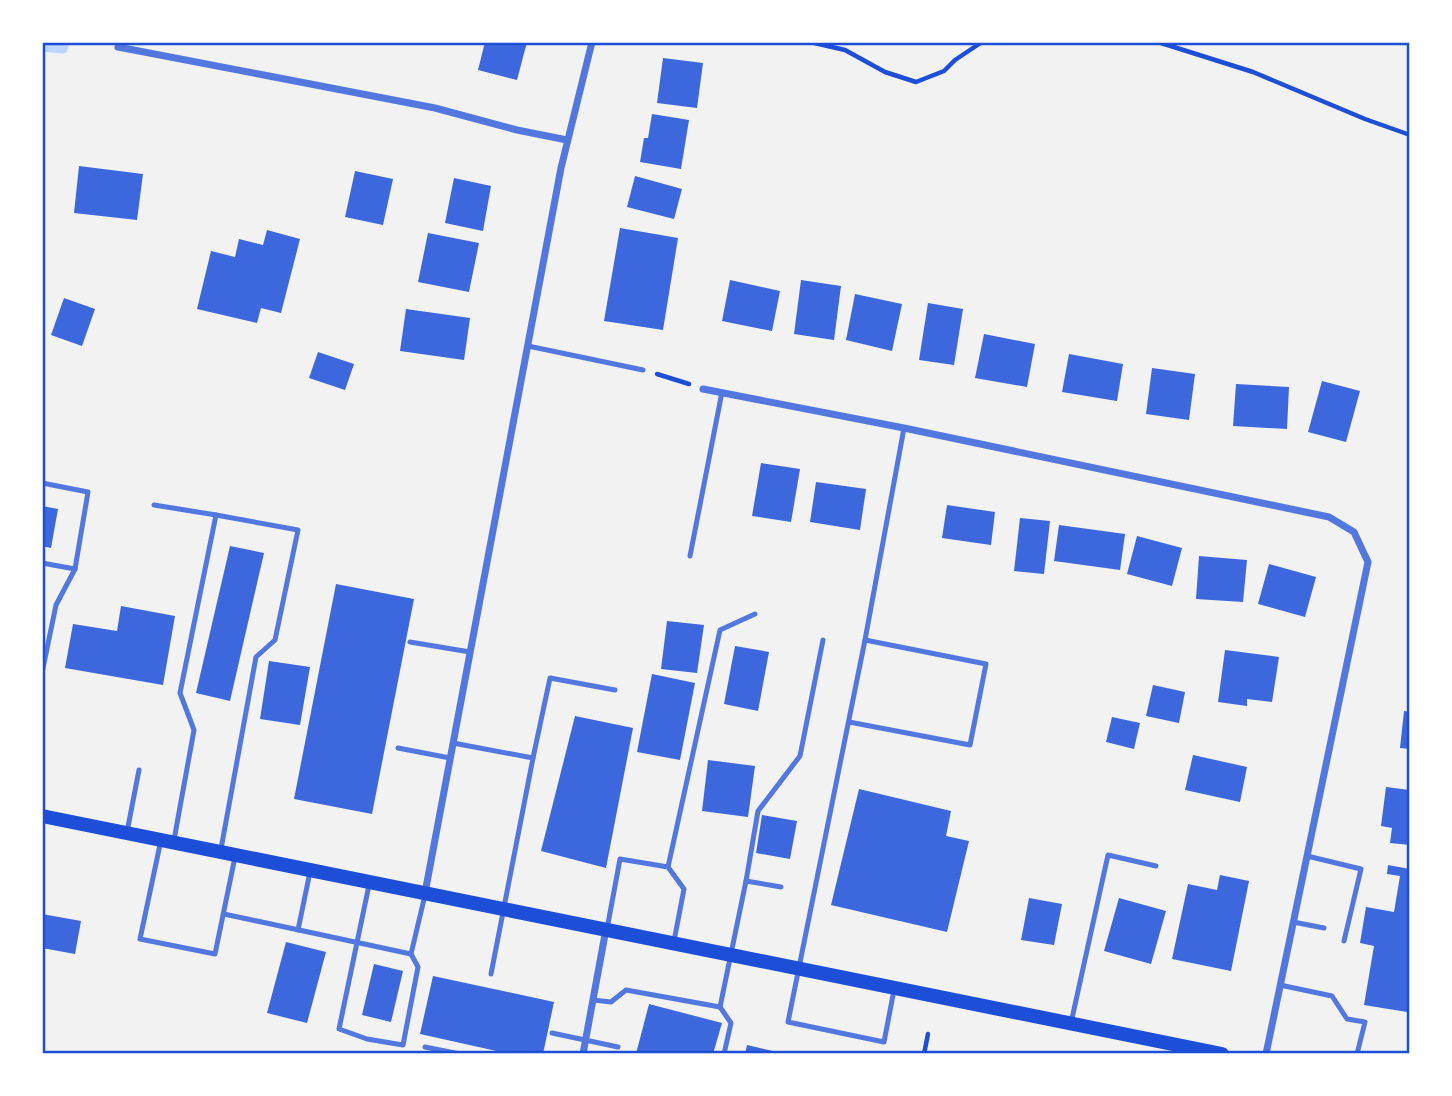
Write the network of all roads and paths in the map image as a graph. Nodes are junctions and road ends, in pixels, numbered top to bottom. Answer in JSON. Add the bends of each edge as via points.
{"nodes":[{"id":1,"x":592,"y":42,"type":"edge"},
{"id":2,"x":810,"y":42,"type":"edge"},
{"id":3,"x":982,"y":42,"type":"edge"},
{"id":4,"x":1158,"y":42,"type":"edge"},
{"id":5,"x":118,"y":47,"type":"dead end"},
{"id":6,"x":1410,"y":135,"type":"edge"},
{"id":7,"x":567,"y":140,"type":"junction"},
{"id":8,"x":528,"y":346,"type":"junction"},
{"id":9,"x":643,"y":370,"type":"dead end"},
{"id":10,"x":656,"y":374,"type":"dead end"},
{"id":11,"x":692,"y":384,"type":"dead end"},
{"id":12,"x":703,"y":389,"type":"dead end"},
{"id":13,"x":722,"y":392,"type":"junction"},
{"id":14,"x":904,"y":428,"type":"junction"},
{"id":15,"x":42,"y":483,"type":"edge"},
{"id":16,"x":154,"y":505,"type":"dead end"},
{"id":17,"x":216,"y":515,"type":"junction"},
{"id":18,"x":690,"y":556,"type":"dead end"},
{"id":19,"x":42,"y":563,"type":"edge"},
{"id":20,"x":75,"y":569,"type":"junction"},
{"id":21,"x":755,"y":614,"type":"dead end"},
{"id":22,"x":823,"y":640,"type":"dead end"},
{"id":23,"x":865,"y":640,"type":"junction"},
{"id":24,"x":410,"y":642,"type":"dead end"},
{"id":25,"x":470,"y":652,"type":"junction"},
{"id":26,"x":42,"y":673,"type":"edge"},
{"id":27,"x":615,"y":690,"type":"dead end"},
{"id":28,"x":849,"y":722,"type":"junction"},
{"id":29,"x":453,"y":743,"type":"junction"},
{"id":30,"x":398,"y":748,"type":"dead end"},
{"id":31,"x":450,"y":758,"type":"junction"},
{"id":32,"x":533,"y":758,"type":"junction"},
{"id":33,"x":139,"y":770,"type":"dead end"},
{"id":34,"x":42,"y":816,"type":"edge"},
{"id":35,"x":127,"y":833,"type":"junction"},
{"id":36,"x":167,"y":841,"type":"junction"},
{"id":37,"x":220,"y":852,"type":"junction"},
{"id":38,"x":236,"y":855,"type":"junction"},
{"id":39,"x":1307,"y":856,"type":"junction"},
{"id":40,"x":1156,"y":866,"type":"dead end"},
{"id":41,"x":668,"y":867,"type":"junction"},
{"id":42,"x":310,"y":870,"type":"junction"},
{"id":43,"x":746,"y":881,"type":"junction"},
{"id":44,"x":369,"y":882,"type":"junction"},
{"id":45,"x":781,"y":887,"type":"dead end"},
{"id":46,"x":425,"y":893,"type":"junction"},
{"id":47,"x":504,"y":908,"type":"junction"},
{"id":48,"x":224,"y":914,"type":"junction"},
{"id":49,"x":1293,"y":922,"type":"junction"},
{"id":50,"x":1324,"y":928,"type":"dead end"},
{"id":51,"x":607,"y":929,"type":"junction"},
{"id":52,"x":298,"y":930,"type":"junction"},
{"id":53,"x":1344,"y":941,"type":"dead end"},
{"id":54,"x":356,"y":943,"type":"junction"},
{"id":55,"x":673,"y":943,"type":"junction"},
{"id":56,"x":411,"y":954,"type":"junction"},
{"id":57,"x":731,"y":955,"type":"junction"},
{"id":58,"x":800,"y":969,"type":"junction"},
{"id":59,"x":491,"y":974,"type":"dead end"},
{"id":60,"x":1280,"y":985,"type":"junction"},
{"id":61,"x":895,"y":988,"type":"junction"},
{"id":62,"x":593,"y":1000,"type":"junction"},
{"id":63,"x":720,"y":1007,"type":"junction"},
{"id":64,"x":1071,"y":1023,"type":"junction"},
{"id":65,"x":552,"y":1033,"type":"dead end"},
{"id":66,"x":928,"y":1034,"type":"dead end"},
{"id":67,"x":586,"y":1040,"type":"junction"},
{"id":68,"x":618,"y":1046,"type":"dead end"},
{"id":69,"x":425,"y":1047,"type":"dead end"},
{"id":70,"x":460,"y":1054,"type":"edge"},
{"id":71,"x":583,"y":1054,"type":"edge"},
{"id":72,"x":724,"y":1054,"type":"edge"},
{"id":73,"x":924,"y":1054,"type":"edge"},
{"id":74,"x":1222,"y":1054,"type":"edge"},
{"id":75,"x":1266,"y":1054,"type":"edge"},
{"id":76,"x":1357,"y":1054,"type":"edge"}],
"edges":[{"from":1,"to":7,"type":"street"},
{"from":2,"to":3,"type":"path","via":[[845,50],[885,72],[916,82],[944,71]]},
{"from":4,"to":6,"type":"path","via":[[1253,72]]},
{"from":5,"to":7,"type":"street","via":[[435,108]]},
{"from":7,"to":8,"type":"street"},
{"from":8,"to":9,"type":"lane"},
{"from":8,"to":25,"type":"street"},
{"from":10,"to":11,"type":"path"},
{"from":12,"to":13,"type":"street"},
{"from":13,"to":14,"type":"street"},
{"from":13,"to":18,"type":"lane"},
{"from":14,"to":23,"type":"lane"},
{"from":14,"to":39,"type":"street","via":[[1329,517],[1354,533],[1368,562]]},
{"from":15,"to":20,"type":"lane","via":[[88,492]]},
{"from":16,"to":17,"type":"lane"},
{"from":17,"to":36,"type":"lane","via":[[180,693],[194,730]]},
{"from":17,"to":37,"type":"lane","via":[[298,530],[275,640],[256,657]]},
{"from":19,"to":20,"type":"lane"},
{"from":20,"to":26,"type":"lane","via":[[56,605]]},
{"from":21,"to":41,"type":"lane","via":[[720,630]]},
{"from":22,"to":43,"type":"lane","via":[[800,756],[758,811]]},
{"from":23,"to":28,"type":"lane"},
{"from":23,"to":28,"type":"lane","via":[[986,664],[981,691],[970,745]]},
{"from":24,"to":25,"type":"lane"},
{"from":25,"to":29,"type":"street"},
{"from":27,"to":32,"type":"lane","via":[[550,678]]},
{"from":28,"to":58,"type":"lane"},
{"from":29,"to":31,"type":"street"},
{"from":29,"to":32,"type":"lane"},
{"from":30,"to":31,"type":"lane"},
{"from":31,"to":46,"type":"street"},
{"from":32,"to":47,"type":"lane"},
{"from":33,"to":35,"type":"lane"},
{"from":34,"to":35,"type":"main road"},
{"from":35,"to":36,"type":"main road"},
{"from":36,"to":37,"type":"main road"},
{"from":36,"to":48,"type":"lane","via":[[140,939],[215,954]]},
{"from":37,"to":38,"type":"main road"},
{"from":38,"to":42,"type":"main road"},
{"from":38,"to":48,"type":"lane"},
{"from":39,"to":49,"type":"street"},
{"from":39,"to":53,"type":"lane","via":[[1361,869]]},
{"from":40,"to":64,"type":"lane","via":[[1108,855]]},
{"from":41,"to":51,"type":"lane","via":[[620,859]]},
{"from":41,"to":55,"type":"lane","via":[[684,889]]},
{"from":42,"to":44,"type":"main road"},
{"from":42,"to":52,"type":"lane"},
{"from":43,"to":45,"type":"lane"},
{"from":43,"to":57,"type":"lane"},
{"from":44,"to":46,"type":"main road"},
{"from":44,"to":54,"type":"lane"},
{"from":46,"to":47,"type":"main road"},
{"from":46,"to":56,"type":"lane"},
{"from":47,"to":51,"type":"main road"},
{"from":47,"to":59,"type":"lane"},
{"from":48,"to":52,"type":"lane"},
{"from":49,"to":50,"type":"lane"},
{"from":49,"to":60,"type":"street"},
{"from":51,"to":55,"type":"main road"},
{"from":51,"to":62,"type":"street"},
{"from":52,"to":54,"type":"lane"},
{"from":54,"to":56,"type":"lane"},
{"from":54,"to":56,"type":"lane","via":[[339,1029],[367,1039],[404,1045],[418,967]]},
{"from":55,"to":57,"type":"main road"},
{"from":57,"to":58,"type":"main road"},
{"from":57,"to":63,"type":"lane"},
{"from":58,"to":61,"type":"main road"},
{"from":58,"to":61,"type":"lane","via":[[788,1022],[884,1042]]},
{"from":60,"to":75,"type":"street"},
{"from":60,"to":76,"type":"lane","via":[[1332,996],[1347,1019],[1365,1022]]},
{"from":61,"to":64,"type":"main road"},
{"from":62,"to":63,"type":"lane","via":[[611,1002],[626,990]]},
{"from":62,"to":67,"type":"street"},
{"from":63,"to":72,"type":"lane","via":[[731,1023]]},
{"from":64,"to":74,"type":"main road"},
{"from":65,"to":67,"type":"lane"},
{"from":66,"to":73,"type":"path"},
{"from":67,"to":68,"type":"lane"},
{"from":67,"to":71,"type":"street"},
{"from":69,"to":70,"type":"lane"}]}
